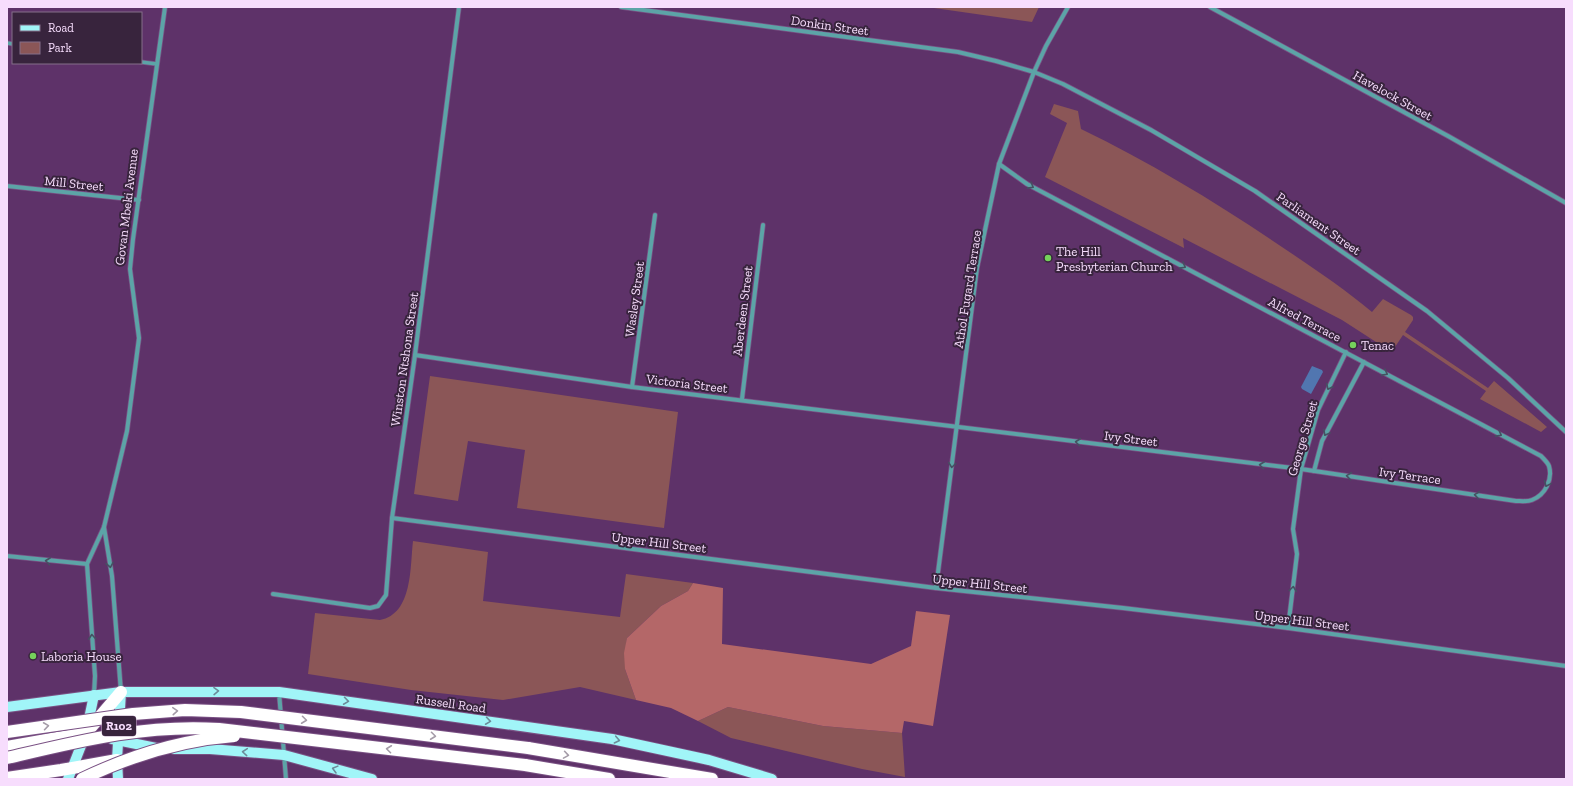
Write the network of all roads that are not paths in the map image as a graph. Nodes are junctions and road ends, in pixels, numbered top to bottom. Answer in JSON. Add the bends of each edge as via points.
{"nodes":[{"id":1,"x":165,"y":7,"type":"edge"},
{"id":2,"x":459,"y":7,"type":"edge"},
{"id":3,"x":621,"y":7,"type":"edge"},
{"id":4,"x":1068,"y":7,"type":"edge"},
{"id":5,"x":1210,"y":7,"type":"edge"},
{"id":6,"x":142,"y":62,"type":"edge"},
{"id":7,"x":157,"y":64,"type":"junction"},
{"id":8,"x":1034,"y":72,"type":"junction"},
{"id":9,"x":999,"y":164,"type":"junction"},
{"id":10,"x":7,"y":186,"type":"edge"},
{"id":11,"x":139,"y":200,"type":"junction"},
{"id":12,"x":1566,"y":203,"type":"edge"},
{"id":13,"x":656,"y":215,"type":"dead end"},
{"id":14,"x":763,"y":225,"type":"dead end"},
{"id":15,"x":1346,"y":352,"type":"junction"},
{"id":16,"x":415,"y":355,"type":"junction"},
{"id":17,"x":1364,"y":362,"type":"junction"},
{"id":18,"x":632,"y":387,"type":"junction"},
{"id":19,"x":742,"y":399,"type":"junction"},
{"id":20,"x":958,"y":427,"type":"junction"},
{"id":21,"x":1566,"y":432,"type":"edge"},
{"id":22,"x":1301,"y":469,"type":"junction"},
{"id":23,"x":1314,"y":471,"type":"junction"},
{"id":24,"x":1516,"y":501,"type":"joint"},
{"id":25,"x":392,"y":518,"type":"junction"},
{"id":26,"x":104,"y":527,"type":"junction"},
{"id":27,"x":7,"y":556,"type":"edge"},
{"id":28,"x":87,"y":564,"type":"junction"},
{"id":29,"x":936,"y":588,"type":"junction"},
{"id":30,"x":273,"y":594,"type":"dead end"},
{"id":31,"x":1288,"y":628,"type":"junction"},
{"id":32,"x":1566,"y":666,"type":"edge"},
{"id":33,"x":121,"y":692,"type":"junction"},
{"id":34,"x":279,"y":692,"type":"junction"},
{"id":35,"x":94,"y":695,"type":"junction"},
{"id":36,"x":7,"y":707,"type":"edge"},
{"id":37,"x":7,"y":732,"type":"edge"},
{"id":38,"x":86,"y":733,"type":"junction"},
{"id":39,"x":260,"y":734,"type":"junction"},
{"id":40,"x":118,"y":740,"type":"junction"},
{"id":41,"x":7,"y":747,"type":"edge"},
{"id":42,"x":165,"y":750,"type":"junction"},
{"id":43,"x":284,"y":755,"type":"junction"},
{"id":44,"x":7,"y":758,"type":"edge"},
{"id":45,"x":117,"y":760,"type":"junction"},
{"id":46,"x":67,"y":772,"type":"edge"},
{"id":47,"x":7,"y":778,"type":"edge"},
{"id":48,"x":41,"y":779,"type":"edge"},
{"id":49,"x":82,"y":779,"type":"edge"},
{"id":50,"x":118,"y":779,"type":"edge"},
{"id":51,"x":286,"y":779,"type":"edge"},
{"id":52,"x":372,"y":779,"type":"edge"},
{"id":53,"x":609,"y":779,"type":"edge"},
{"id":54,"x":712,"y":779,"type":"edge"},
{"id":55,"x":772,"y":779,"type":"edge"}],
"edges":[{"from":1,"to":7,"type":"street","name":"Govan Mbeki Avenue"},
{"from":2,"to":16,"type":"street","name":"Winston Ntshona Street"},
{"from":3,"to":8,"type":"street","name":"Donkin Street","via":[[958,52]]},
{"from":4,"to":8,"type":"street","name":"Athol Fugard Terrace"},
{"from":5,"to":12,"type":"street","name":"Havelock Street"},
{"from":6,"to":7,"type":"street"},
{"from":7,"to":11,"type":"street","name":"Govan Mbeki Avenue"},
{"from":8,"to":9,"type":"street","name":"Athol Fugard Terrace"},
{"from":8,"to":21,"type":"street","name":"Parliament Street","via":[[1151,130],[1308,227],[1427,311],[1508,378]]},
{"from":9,"to":15,"type":"street","name":"Alfred Terrace","one_way":true,"via":[[1027,184]]},
{"from":9,"to":20,"type":"street","name":"Athol Fugard Terrace","via":[[977,268]]},
{"from":10,"to":11,"type":"street","name":"Mill Street"},
{"from":11,"to":26,"type":"street","name":"Govan Mbeki Avenue","via":[[130,269],[139,338],[138,351],[127,431]]},
{"from":13,"to":18,"type":"street","name":"Wasley Street"},
{"from":14,"to":19,"type":"street","name":"Aberdeen Street"},
{"from":15,"to":17,"type":"street","name":"Alfred Terrace"},
{"from":15,"to":22,"type":"street","name":"George Street","one_way":true,"via":[[1318,410]]},
{"from":16,"to":18,"type":"street","name":"Victoria Street"},
{"from":16,"to":25,"type":"street","name":"Winston Ntshona Street"},
{"from":17,"to":23,"type":"street","name":"George Street","one_way":true,"via":[[1322,441]]},
{"from":17,"to":24,"type":"street","name":"Alfred Terrace","one_way":true,"via":[[1541,456],[1549,465],[1548,484],[1532,500]]},
{"from":18,"to":19,"type":"street","name":"Victoria Street"},
{"from":19,"to":20,"type":"street","name":"Victoria Street"},
{"from":22,"to":20,"type":"street","name":"Ivy Street","one_way":true},
{"from":20,"to":29,"type":"street","name":"Athol Fugard Terrace","one_way":true},
{"from":22,"to":23,"type":"street","name":"Ivy Terrace"},
{"from":31,"to":22,"type":"street","name":"George Street","one_way":true,"via":[[1297,554],[1293,529]]},
{"from":24,"to":23,"type":"street","name":"Ivy Terrace","one_way":true},
{"from":25,"to":29,"type":"street","name":"Upper Hill Street"},
{"from":25,"to":30,"type":"street","name":"Winston Ntshona Street","via":[[386,595],[378,606],[356,607]]},
{"from":26,"to":28,"type":"street","name":"Govan Mbeki Avenue"},
{"from":26,"to":33,"type":"street","name":"Govan Mbeki Avenue","one_way":true,"via":[[112,576]]},
{"from":28,"to":27,"type":"street","one_way":true},
{"from":35,"to":28,"type":"street","name":"Govan Mbeki Avenue","one_way":true,"via":[[95,676]]},
{"from":29,"to":31,"type":"street","name":"Upper Hill Street"},
{"from":31,"to":32,"type":"street","name":"Upper Hill Street"},
{"from":33,"to":34,"type":"main road","name":"Russell Road","one_way":true},
{"from":33,"to":35,"type":"main road","name":"Russell Road"},
{"from":33,"to":38,"type":"highway"},
{"from":33,"to":40,"type":"main road","name":"Govan Mbeki Avenue","number":"R102"},
{"from":34,"to":43,"type":"street"},
{"from":34,"to":55,"type":"main road","name":"Russell Road","one_way":true,"via":[[612,739],[710,760]]},
{"from":35,"to":36,"type":"main road","name":"Russell Road"},
{"from":35,"to":38,"type":"main road","name":"Govan Mbeki Avenue","number":"R102"},
{"from":37,"to":54,"type":"highway","one_way":true,"bridge":true,"via":[[134,714],[185,710],[241,712],[528,748]]},
{"from":38,"to":40,"type":"main road"},
{"from":38,"to":41,"type":"highway"},
{"from":38,"to":46,"type":"main road","name":"Govan Mbeki Avenue","number":"R102"},
{"from":39,"to":44,"type":"highway","bridge":true,"via":[[190,727],[134,731]]},
{"from":39,"to":49,"type":"highway","bridge":true,"via":[[191,741],[145,753]]},
{"from":53,"to":39,"type":"highway","one_way":true,"bridge":true,"via":[[525,765]]},
{"from":40,"to":42,"type":"main road"},
{"from":40,"to":45,"type":"main road","name":"Govan Mbeki Avenue","number":"R102"},
{"from":43,"to":42,"type":"main road","one_way":true,"via":[[210,749]]},
{"from":42,"to":45,"type":"main road"},
{"from":43,"to":51,"type":"street"},
{"from":52,"to":43,"type":"main road","one_way":true},
{"from":45,"to":46,"type":"highway"},
{"from":45,"to":50,"type":"main road","name":"Govan Mbeki Avenue","number":"R102"},
{"from":46,"to":47,"type":"highway"},
{"from":46,"to":48,"type":"highway"}]}
